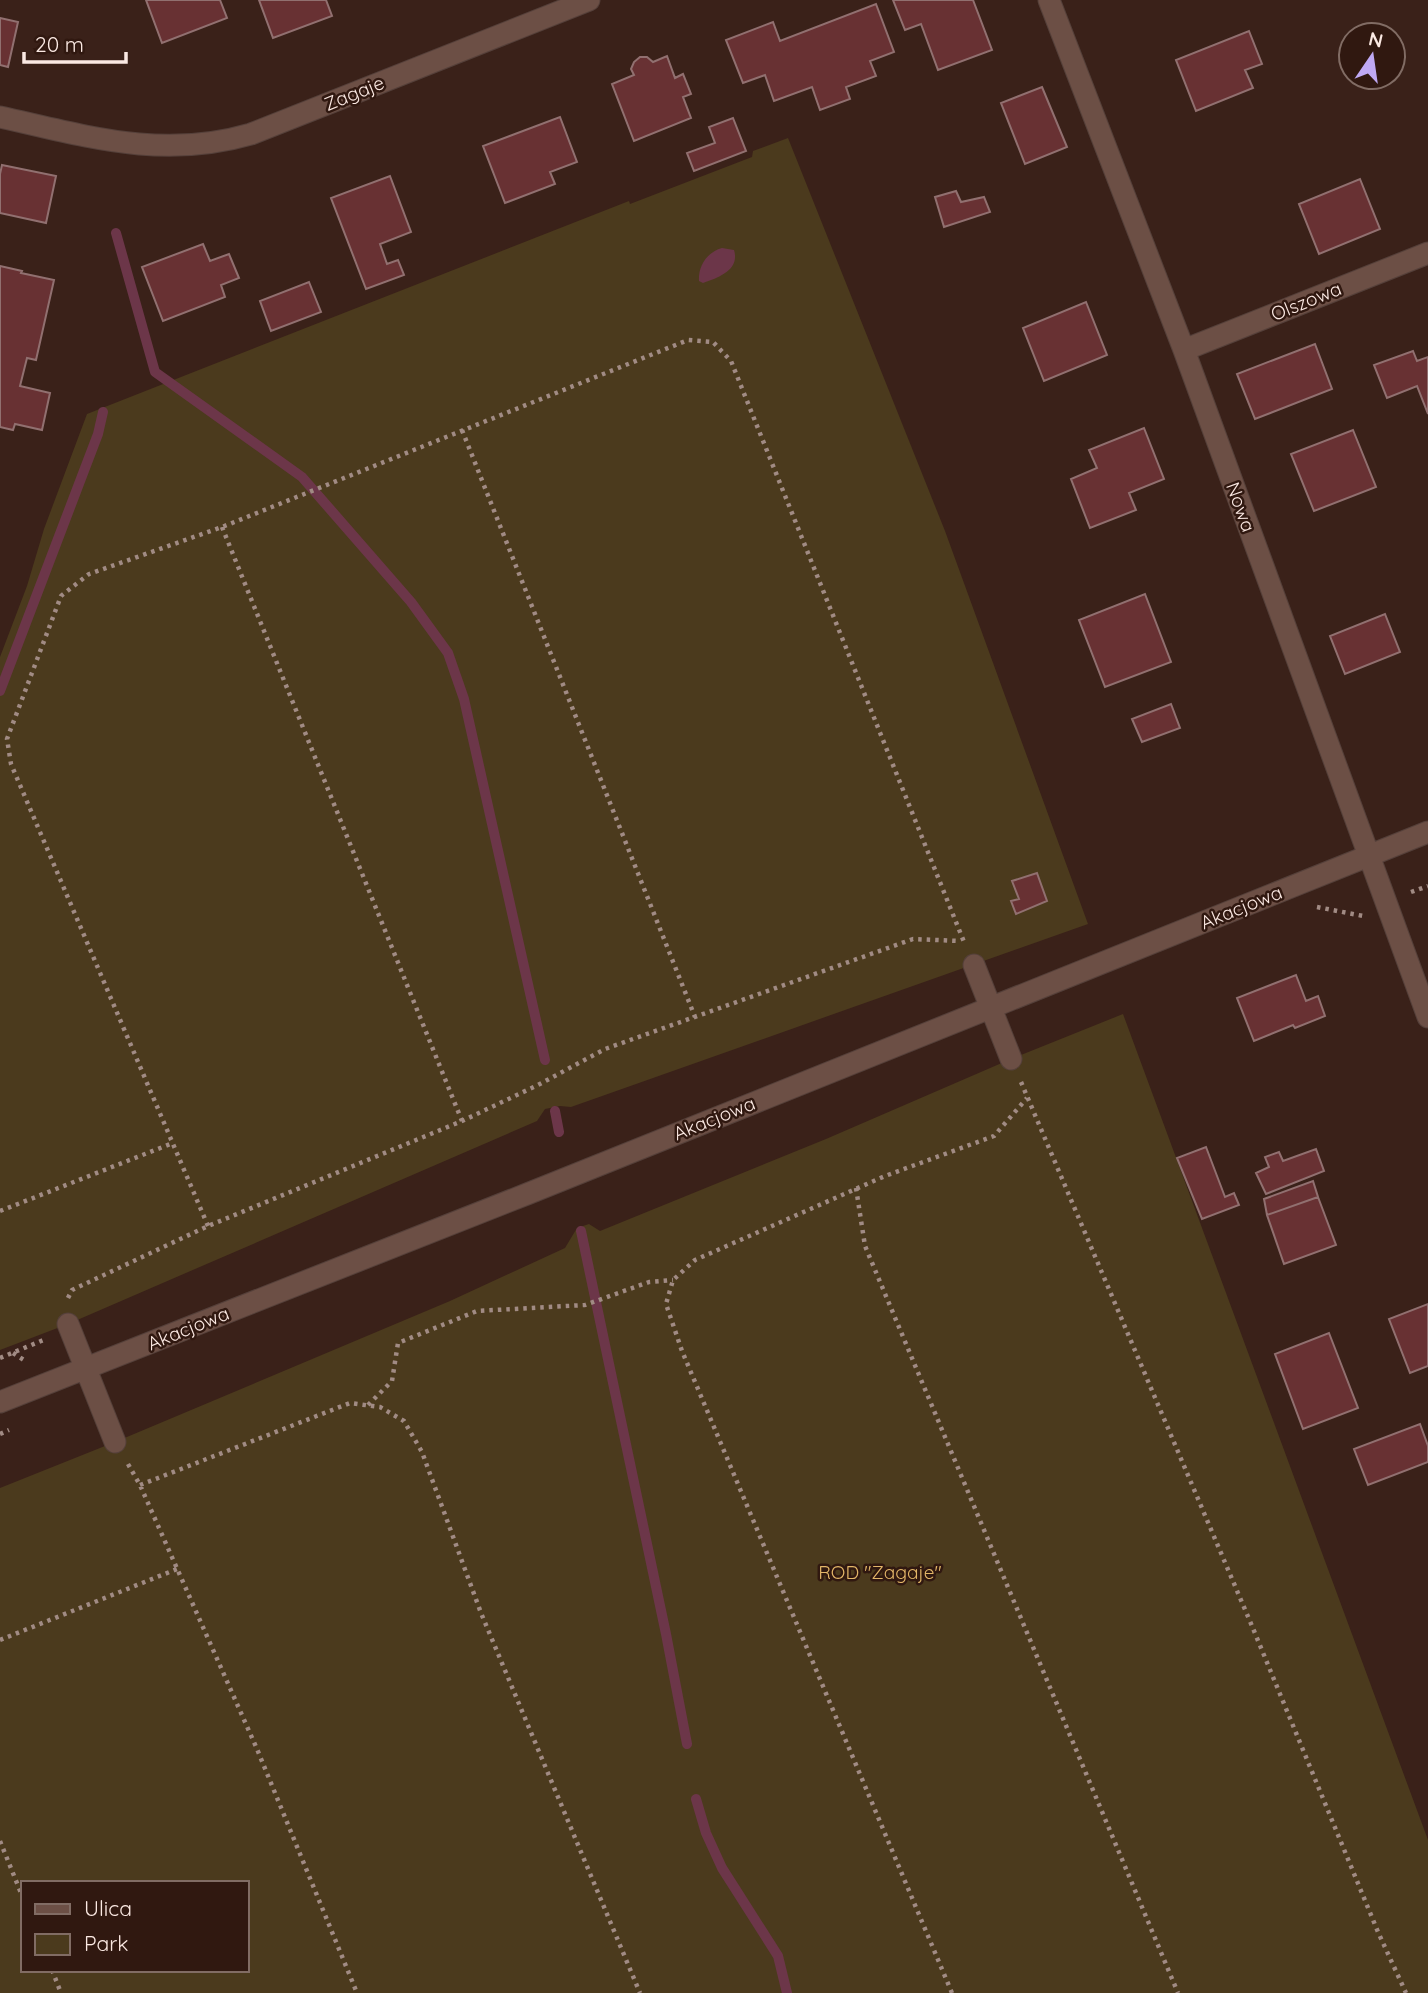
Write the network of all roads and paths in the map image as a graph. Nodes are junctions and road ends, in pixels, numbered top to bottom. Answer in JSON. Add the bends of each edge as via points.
{"nodes":[{"id":1,"x":589,"y":0,"type":"edge"},
{"id":2,"x":1049,"y":0,"type":"edge"},
{"id":3,"x":0,"y":117,"type":"edge"},
{"id":4,"x":1428,"y":253,"type":"edge"},
{"id":5,"x":1184,"y":350,"type":"junction"},
{"id":6,"x":462,"y":430,"type":"junction"},
{"id":7,"x":222,"y":527,"type":"junction"},
{"id":8,"x":1428,"y":832,"type":"edge"},
{"id":9,"x":1369,"y":855,"type":"junction"},
{"id":10,"x":1428,"y":886,"type":"edge"},
{"id":11,"x":1402,"y":895,"type":"dead end"},
{"id":12,"x":964,"y":942,"type":"junction"},
{"id":13,"x":974,"y":965,"type":"joint"},
{"id":14,"x":991,"y":1006,"type":"junction"},
{"id":15,"x":695,"y":1017,"type":"junction"},
{"id":16,"x":1428,"y":1017,"type":"edge"},
{"id":17,"x":1012,"y":1059,"type":"joint"},
{"id":18,"x":1027,"y":1098,"type":"junction"},
{"id":19,"x":462,"y":1121,"type":"junction"},
{"id":20,"x":173,"y":1143,"type":"junction"},
{"id":21,"x":856,"y":1188,"type":"junction"},
{"id":22,"x":0,"y":1211,"type":"edge"},
{"id":23,"x":208,"y":1226,"type":"junction"},
{"id":24,"x":673,"y":1280,"type":"junction"},
{"id":25,"x":68,"y":1327,"type":"junction"},
{"id":26,"x":0,"y":1357,"type":"edge"},
{"id":27,"x":85,"y":1369,"type":"junction"},
{"id":28,"x":0,"y":1402,"type":"edge"},
{"id":29,"x":367,"y":1406,"type":"junction"},
{"id":30,"x":115,"y":1442,"type":"joint"},
{"id":31,"x":140,"y":1485,"type":"junction"},
{"id":32,"x":177,"y":1569,"type":"junction"},
{"id":33,"x":0,"y":1640,"type":"edge"},
{"id":34,"x":0,"y":1841,"type":"edge"},
{"id":35,"x":21,"y":1893,"type":"edge"},
{"id":36,"x":53,"y":1972,"type":"edge"},
{"id":37,"x":61,"y":1993,"type":"edge"},
{"id":38,"x":357,"y":1993,"type":"edge"},
{"id":39,"x":640,"y":1993,"type":"edge"},
{"id":40,"x":952,"y":1993,"type":"edge"},
{"id":41,"x":1178,"y":1993,"type":"edge"},
{"id":42,"x":1406,"y":1993,"type":"edge"}],
"edges":[{"from":1,"to":3,"type":"street","name":"Zagaje","via":[[223,142],[170,146],[111,142]]},
{"from":2,"to":5,"type":"street","name":"Nowa"},
{"from":4,"to":5,"type":"street","name":"Olszowa"},
{"from":5,"to":9,"type":"street","name":"Nowa"},
{"from":6,"to":7,"type":"path"},
{"from":6,"to":12,"type":"path","via":[[688,340],[713,342],[732,361]]},
{"from":6,"to":15,"type":"path"},
{"from":7,"to":19,"type":"path"},
{"from":7,"to":20,"type":"path","via":[[89,574],[61,596],[7,739],[11,764]]},
{"from":8,"to":9,"type":"street","name":"Akacjowa"},
{"from":9,"to":14,"type":"street","name":"Akacjowa"},
{"from":9,"to":16,"type":"street","name":"Nowa"},
{"from":10,"to":11,"type":"path"},
{"from":12,"to":13,"type":"path"},
{"from":12,"to":15,"type":"path","via":[[913,939]]},
{"from":13,"to":14,"type":"street"},
{"from":14,"to":17,"type":"street"},
{"from":14,"to":27,"type":"street","name":"Akacjowa"},
{"from":15,"to":19,"type":"path","via":[[605,1049]]},
{"from":17,"to":18,"type":"path"},
{"from":18,"to":21,"type":"path","via":[[994,1136]]},
{"from":18,"to":42,"type":"path"},
{"from":19,"to":23,"type":"path"},
{"from":20,"to":22,"type":"path"},
{"from":20,"to":23,"type":"path"},
{"from":21,"to":24,"type":"path","via":[[695,1260]]},
{"from":21,"to":41,"type":"path","via":[[865,1246]]},
{"from":23,"to":25,"type":"path","via":[[72,1290],[65,1306]]},
{"from":24,"to":29,"type":"path","via":[[649,1282],[585,1305],[477,1311],[398,1343],[392,1381]]},
{"from":24,"to":40,"type":"path","via":[[666,1304],[682,1351]]},
{"from":25,"to":26,"type":"path"},
{"from":25,"to":27,"type":"street"},
{"from":27,"to":28,"type":"street","name":"Akacjowa"},
{"from":27,"to":30,"type":"street"},
{"from":29,"to":31,"type":"path","via":[[350,1403]]},
{"from":29,"to":39,"type":"path","via":[[404,1421],[422,1452],[481,1613]]},
{"from":30,"to":31,"type":"path"},
{"from":31,"to":32,"type":"path"},
{"from":32,"to":33,"type":"path"},
{"from":32,"to":38,"type":"path"},
{"from":34,"to":35,"type":"path"},
{"from":36,"to":37,"type":"path"}]}
